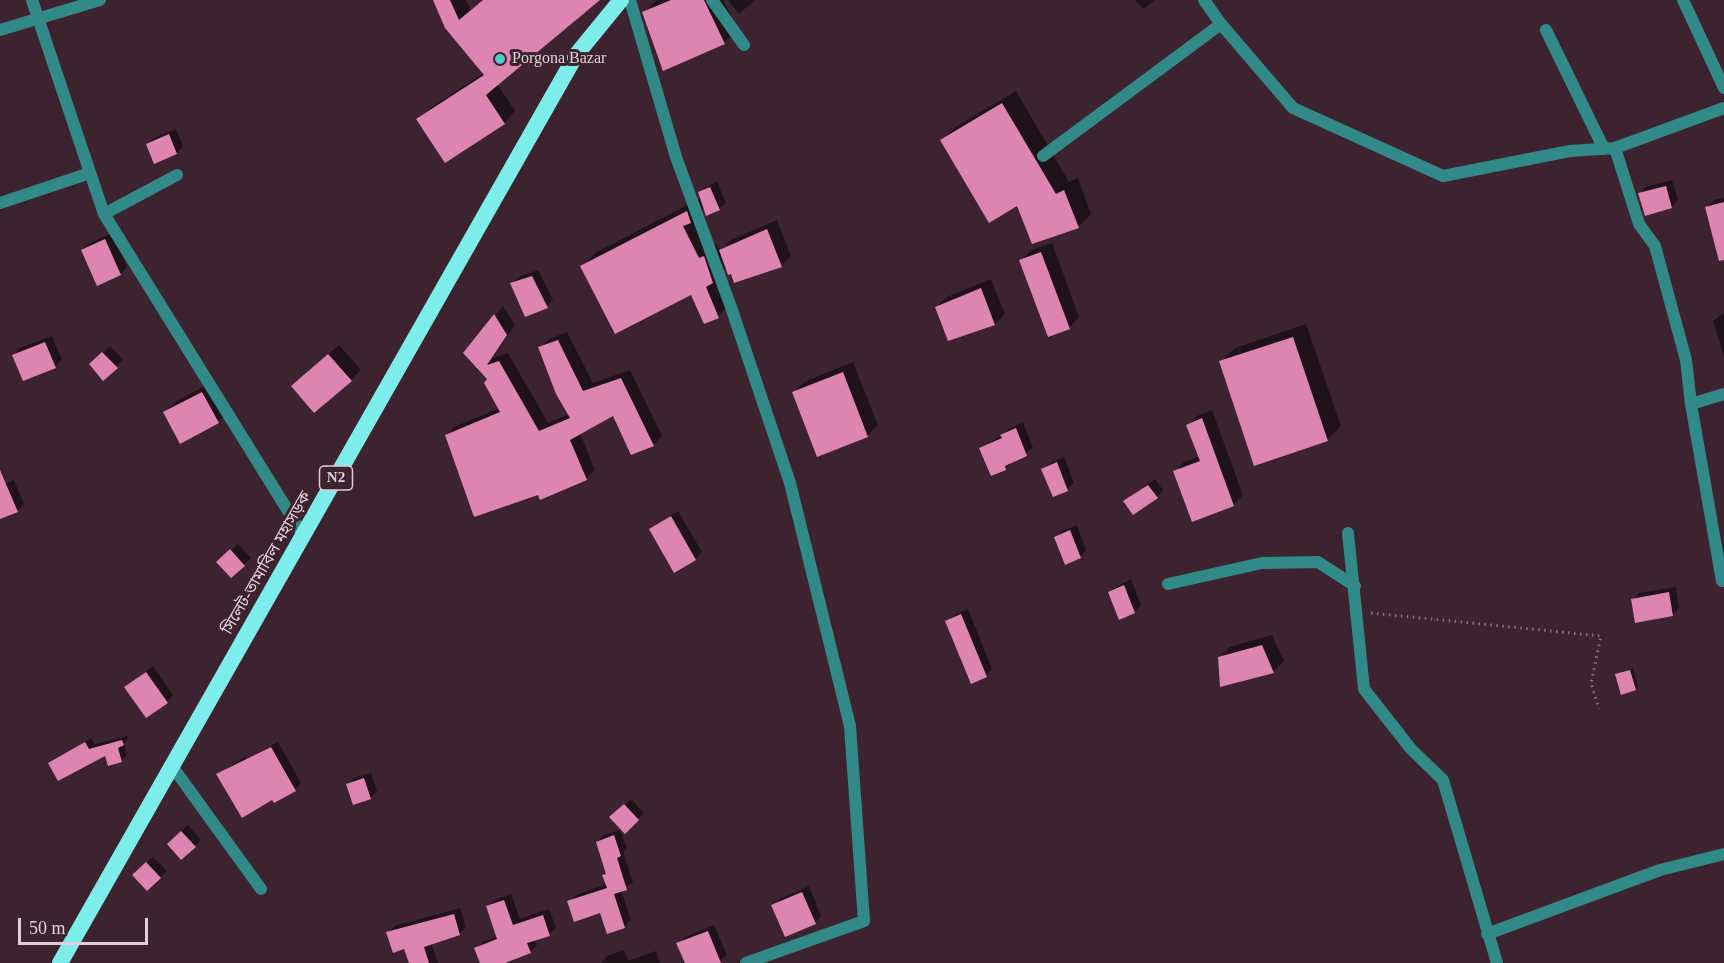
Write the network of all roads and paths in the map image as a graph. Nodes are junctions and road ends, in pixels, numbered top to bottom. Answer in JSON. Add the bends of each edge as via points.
{"nodes":[{"id":1,"x":32,"y":0,"type":"edge"},
{"id":2,"x":100,"y":0,"type":"edge"},
{"id":3,"x":621,"y":0,"type":"edge"},
{"id":4,"x":630,"y":0,"type":"edge"},
{"id":5,"x":712,"y":0,"type":"edge"},
{"id":6,"x":1204,"y":0,"type":"edge"},
{"id":7,"x":1683,"y":0,"type":"edge"},
{"id":8,"x":38,"y":18,"type":"junction"},
{"id":9,"x":1221,"y":24,"type":"junction"},
{"id":10,"x":0,"y":30,"type":"edge"},
{"id":11,"x":1546,"y":30,"type":"dead end"},
{"id":12,"x":744,"y":45,"type":"dead end"},
{"id":13,"x":1724,"y":88,"type":"edge"},
{"id":14,"x":1724,"y":108,"type":"edge"},
{"id":15,"x":1610,"y":148,"type":"junction"},
{"id":16,"x":1043,"y":156,"type":"dead end"},
{"id":17,"x":90,"y":173,"type":"junction"},
{"id":18,"x":177,"y":176,"type":"dead end"},
{"id":19,"x":0,"y":203,"type":"edge"},
{"id":20,"x":104,"y":214,"type":"junction"},
{"id":21,"x":1724,"y":394,"type":"edge"},
{"id":22,"x":1691,"y":404,"type":"junction"},
{"id":23,"x":1348,"y":533,"type":"dead end"},
{"id":24,"x":303,"y":536,"type":"junction"},
{"id":25,"x":1722,"y":581,"type":"dead end"},
{"id":26,"x":1168,"y":584,"type":"dead end"},
{"id":27,"x":1355,"y":586,"type":"junction"},
{"id":28,"x":1357,"y":612,"type":"junction"},
{"id":29,"x":1599,"y":709,"type":"dead end"},
{"id":30,"x":172,"y":766,"type":"junction"},
{"id":31,"x":1724,"y":854,"type":"edge"},
{"id":32,"x":261,"y":889,"type":"dead end"},
{"id":33,"x":1487,"y":934,"type":"junction"},
{"id":34,"x":60,"y":963,"type":"edge"},
{"id":35,"x":746,"y":963,"type":"edge"},
{"id":36,"x":1497,"y":963,"type":"edge"}],
"edges":[{"from":1,"to":8,"type":"street"},
{"from":2,"to":8,"type":"street"},
{"from":3,"to":24,"type":"highway","name":"সিলেট-তামাবিল মহাসড়ক","number":"N2","via":[[576,55]]},
{"from":4,"to":35,"type":"street","via":[[676,157],[790,483],[850,726],[864,921]]},
{"from":5,"to":12,"type":"street"},
{"from":6,"to":9,"type":"street"},
{"from":7,"to":13,"type":"street"},
{"from":8,"to":10,"type":"street"},
{"from":8,"to":17,"type":"street"},
{"from":9,"to":15,"type":"street","via":[[1293,108],[1443,176],[1569,151]]},
{"from":9,"to":16,"type":"street"},
{"from":11,"to":15,"type":"street"},
{"from":14,"to":15,"type":"street"},
{"from":15,"to":22,"type":"street","via":[[1639,224],[1655,246],[1686,360]]},
{"from":17,"to":19,"type":"street"},
{"from":17,"to":20,"type":"street"},
{"from":18,"to":20,"type":"street"},
{"from":20,"to":24,"type":"street"},
{"from":21,"to":22,"type":"street"},
{"from":22,"to":25,"type":"street"},
{"from":23,"to":27,"type":"street"},
{"from":24,"to":30,"type":"highway","name":"সিলেট-তামাবিল মহাসড়ক","number":"N2"},
{"from":26,"to":27,"type":"street","via":[[1262,563],[1318,562]]},
{"from":27,"to":28,"type":"street"},
{"from":28,"to":29,"type":"path","via":[[1601,636],[1591,683]]},
{"from":28,"to":33,"type":"street","via":[[1364,689],[1411,749],[1443,780]]},
{"from":30,"to":32,"type":"street"},
{"from":30,"to":34,"type":"highway","name":"সিলেট-তামাবিল মহাসড়ক","number":"N2"},
{"from":31,"to":33,"type":"street","via":[[1660,870]]},
{"from":33,"to":36,"type":"street"}]}
